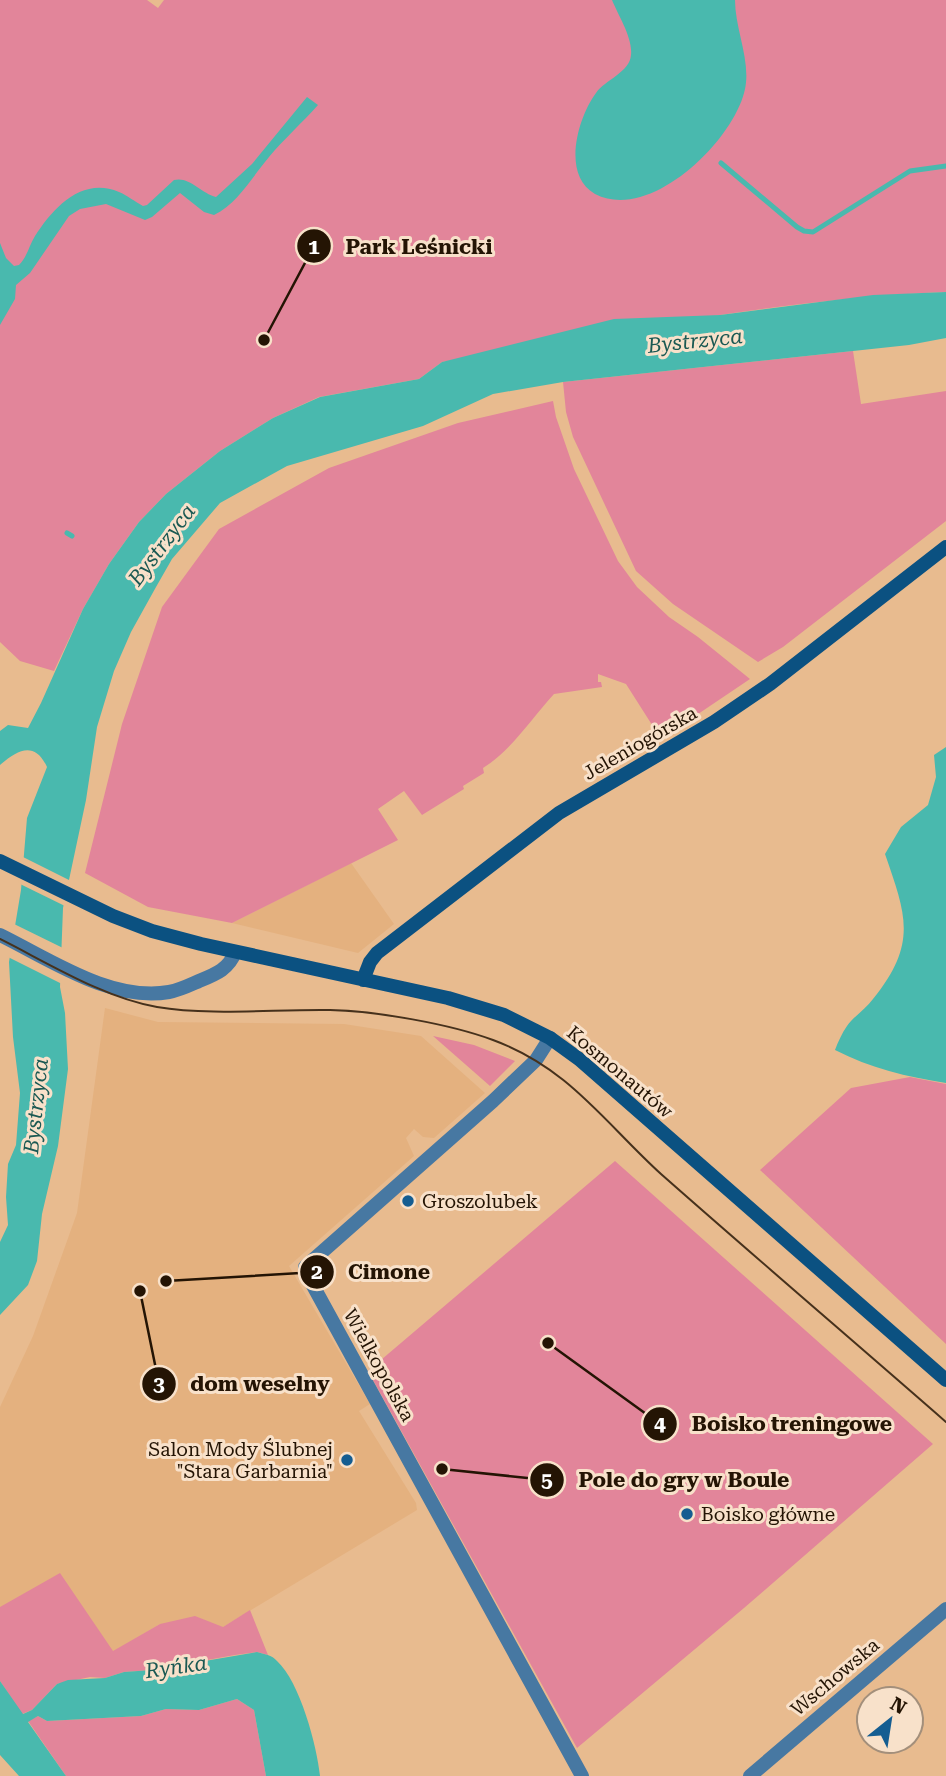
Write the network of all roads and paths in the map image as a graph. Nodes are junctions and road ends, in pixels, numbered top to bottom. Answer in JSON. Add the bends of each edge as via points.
{"nodes":[{"id":1,"x":946,"y":547,"type":"edge"},
{"id":2,"x":0,"y":861,"type":"edge"},
{"id":3,"x":0,"y":935,"type":"edge"},
{"id":4,"x":235,"y":951,"type":"junction"},
{"id":5,"x":363,"y":980,"type":"junction"},
{"id":6,"x":550,"y":1038,"type":"junction"},
{"id":7,"x":946,"y":1380,"type":"edge"},
{"id":8,"x":946,"y":1609,"type":"edge"},
{"id":9,"x":582,"y":1776,"type":"edge"},
{"id":10,"x":750,"y":1776,"type":"edge"}],
"edges":[{"from":1,"to":5,"type":"main road","name":"Jeleniogórska","via":[[771,684],[530,835],[377,953]]},
{"from":2,"to":4,"type":"main road","name":"Kosmonautów","via":[[113,916],[170,937]]},
{"from":3,"to":4,"type":"street","via":[[107,987],[145,995],[172,992],[215,975],[231,962]]},
{"from":4,"to":5,"type":"main road","name":"Kosmonautów"},
{"from":5,"to":6,"type":"main road","name":"Kosmonautów","via":[[476,1005]]},
{"from":6,"to":7,"type":"main road","name":"Kosmonautów"},
{"from":6,"to":9,"type":"street","name":"Wielkopolska","via":[[536,1060],[493,1101],[305,1271]]},
{"from":8,"to":10,"type":"street","name":"Wschowska"}]}
